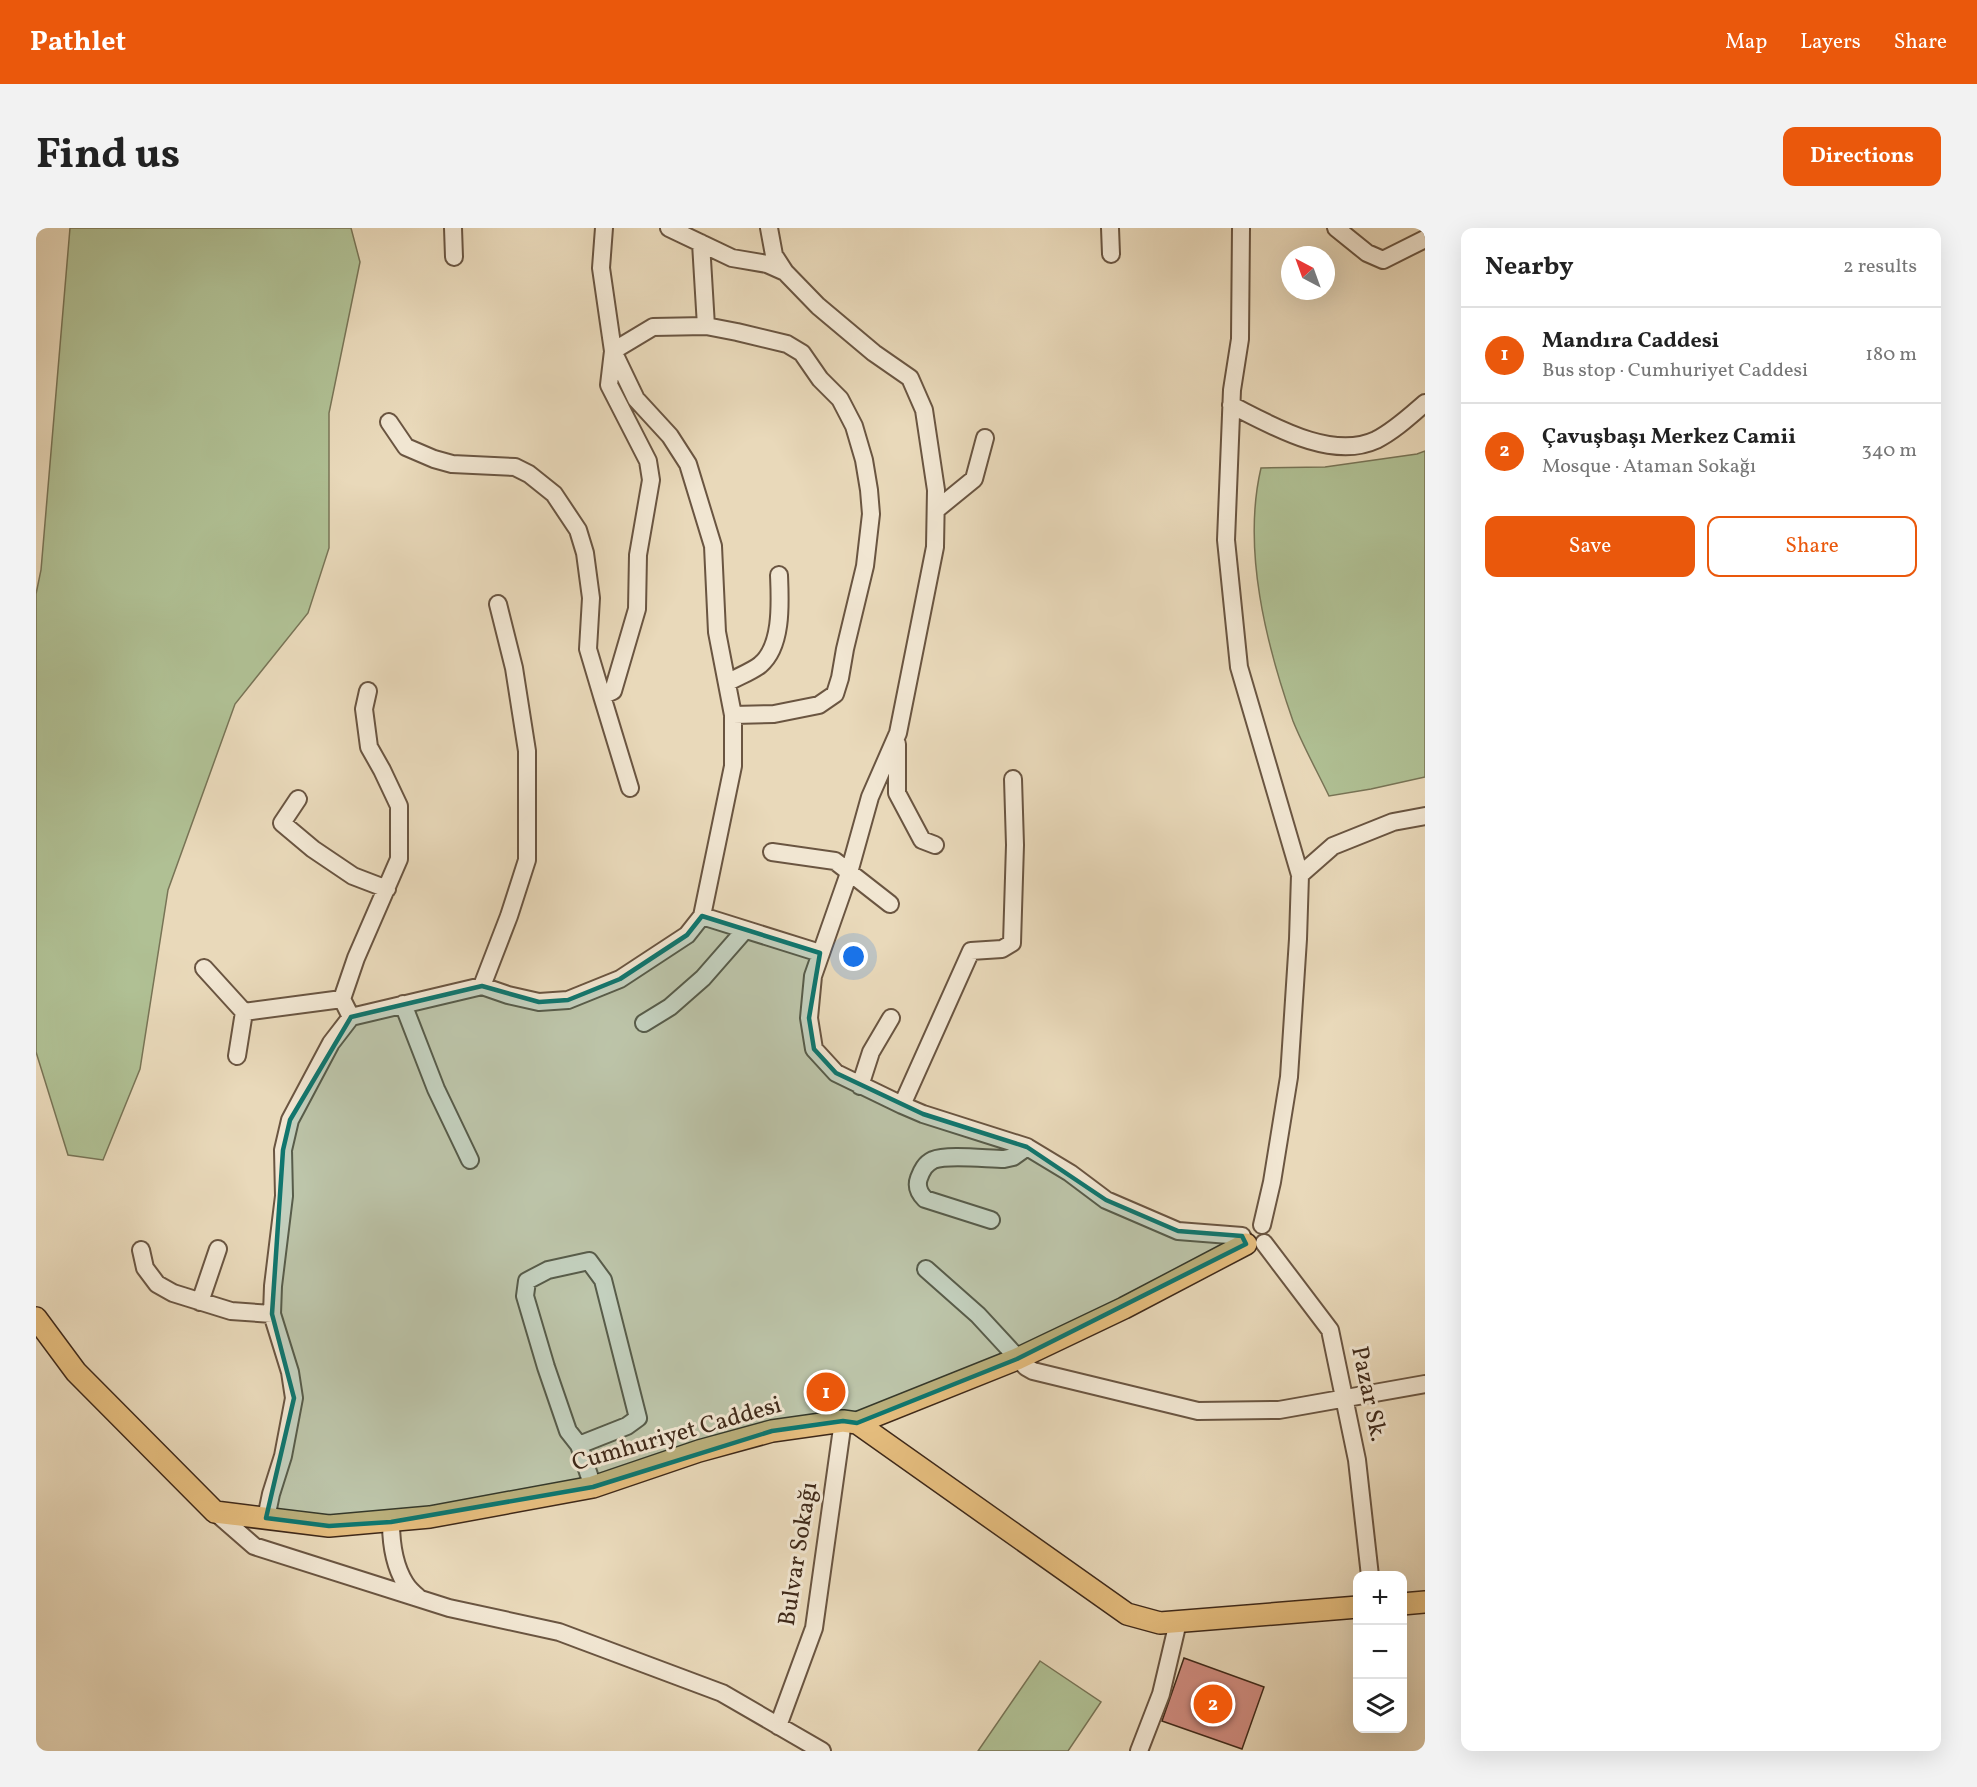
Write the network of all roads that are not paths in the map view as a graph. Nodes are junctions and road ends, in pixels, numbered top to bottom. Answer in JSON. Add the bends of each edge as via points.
{"nodes":[{"id":1,"x":453,"y":228,"type":"edge"},
{"id":2,"x":604,"y":228,"type":"edge"},
{"id":3,"x":669,"y":228,"type":"edge"},
{"id":4,"x":769,"y":228,"type":"edge"},
{"id":5,"x":1110,"y":228,"type":"edge"},
{"id":6,"x":1241,"y":228,"type":"edge"},
{"id":7,"x":1342,"y":229,"type":"edge"},
{"id":8,"x":1425,"y":239,"type":"edge"},
{"id":9,"x":702,"y":243,"type":"junction"},
{"id":10,"x":1111,"y":254,"type":"dead end"},
{"id":11,"x":454,"y":257,"type":"dead end"},
{"id":12,"x":785,"y":272,"type":"junction"},
{"id":13,"x":706,"y":326,"type":"junction"},
{"id":14,"x":614,"y":351,"type":"junction"},
{"id":15,"x":1425,"y":403,"type":"edge"},
{"id":16,"x":1231,"y":405,"type":"junction"},
{"id":17,"x":389,"y":422,"type":"dead end"},
{"id":18,"x":985,"y":438,"type":"dead end"},
{"id":19,"x":936,"y":510,"type":"junction"},
{"id":20,"x":779,"y":575,"type":"dead end"},
{"id":21,"x":498,"y":604,"type":"dead end"},
{"id":22,"x":727,"y":683,"type":"junction"},
{"id":23,"x":368,"y":692,"type":"dead end"},
{"id":24,"x":602,"y":696,"type":"junction"},
{"id":25,"x":733,"y":715,"type":"junction"},
{"id":26,"x":898,"y":733,"type":"junction"},
{"id":27,"x":1013,"y":779,"type":"dead end"},
{"id":28,"x":630,"y":788,"type":"dead end"},
{"id":29,"x":298,"y":799,"type":"dead end"},
{"id":30,"x":1425,"y":816,"type":"edge"},
{"id":31,"x":936,"y":845,"type":"dead end"},
{"id":32,"x":772,"y":852,"type":"dead end"},
{"id":33,"x":850,"y":871,"type":"junction"},
{"id":34,"x":1300,"y":875,"type":"junction"},
{"id":35,"x":387,"y":889,"type":"junction"},
{"id":36,"x":890,"y":904,"type":"dead end"},
{"id":37,"x":702,"y":916,"type":"junction"},
{"id":38,"x":745,"y":930,"type":"junction"},
{"id":39,"x":820,"y":953,"type":"junction"},
{"id":40,"x":204,"y":968,"type":"dead end"},
{"id":41,"x":482,"y":986,"type":"junction"},
{"id":42,"x":342,"y":999,"type":"junction"},
{"id":43,"x":403,"y":1004,"type":"junction"},
{"id":44,"x":244,"y":1012,"type":"junction"},
{"id":45,"x":351,"y":1017,"type":"junction"},
{"id":46,"x":891,"y":1018,"type":"dead end"},
{"id":47,"x":644,"y":1023,"type":"dead end"},
{"id":48,"x":237,"y":1056,"type":"dead end"},
{"id":49,"x":861,"y":1086,"type":"junction"},
{"id":50,"x":902,"y":1105,"type":"junction"},
{"id":51,"x":1027,"y":1147,"type":"junction"},
{"id":52,"x":470,"y":1160,"type":"dead end"},
{"id":53,"x":991,"y":1220,"type":"dead end"},
{"id":54,"x":1250,"y":1241,"type":"junction"},
{"id":55,"x":218,"y":1249,"type":"dead end"},
{"id":56,"x":141,"y":1250,"type":"dead end"},
{"id":57,"x":926,"y":1269,"type":"dead end"},
{"id":58,"x":200,"y":1302,"type":"junction"},
{"id":59,"x":272,"y":1314,"type":"junction"},
{"id":60,"x":36,"y":1318,"type":"edge"},
{"id":61,"x":1017,"y":1359,"type":"junction"},
{"id":62,"x":1425,"y":1384,"type":"edge"},
{"id":63,"x":1344,"y":1397,"type":"junction"},
{"id":64,"x":850,"y":1422,"type":"junction"},
{"id":65,"x":579,"y":1445,"type":"junction"},
{"id":66,"x":593,"y":1487,"type":"junction"},
{"id":67,"x":215,"y":1512,"type":"junction"},
{"id":68,"x":266,"y":1518,"type":"junction"},
{"id":69,"x":391,"y":1522,"type":"junction"},
{"id":70,"x":1370,"y":1571,"type":"edge"},
{"id":71,"x":418,"y":1598,"type":"junction"},
{"id":72,"x":1425,"y":1602,"type":"edge"},
{"id":73,"x":1407,"y":1604,"type":"edge"},
{"id":74,"x":1353,"y":1607,"type":"edge"},
{"id":75,"x":1178,"y":1622,"type":"junction"},
{"id":76,"x":778,"y":1726,"type":"junction"},
{"id":77,"x":822,"y":1751,"type":"edge"},
{"id":78,"x":1139,"y":1751,"type":"edge"}],
"edges":[{"from":1,"to":11,"type":"street"},
{"from":2,"to":14,"type":"street","via":[[601,268]]},
{"from":3,"to":9,"type":"street"},
{"from":4,"to":12,"type":"street","via":[[774,255]]},
{"from":5,"to":10,"type":"street"},
{"from":6,"to":16,"type":"street","via":[[1240,339]]},
{"from":7,"to":8,"type":"street","via":[[1367,253],[1383,260]]},
{"from":9,"to":12,"type":"street","via":[[732,258],[767,264]]},
{"from":9,"to":13,"type":"street"},
{"from":12,"to":19,"type":"street","via":[[818,306],[910,378],[924,410]]},
{"from":13,"to":14,"type":"street","via":[[653,327]]},
{"from":13,"to":25,"type":"street","via":[[787,344],[802,353],[840,399],[854,426],[864,460],[871,514],[865,566],[835,694],[819,705],[774,714]]},
{"from":14,"to":22,"type":"street","via":[[636,399],[670,436],[688,464],[712,546],[717,632]]},
{"from":14,"to":24,"type":"street","via":[[609,385],[648,461],[651,480],[638,555],[637,609],[613,691]]},
{"from":15,"to":16,"type":"street","via":[[1376,440],[1358,445],[1336,445],[1288,433]]},
{"from":16,"to":34,"type":"street","via":[[1226,540],[1239,667]]},
{"from":17,"to":24,"type":"street","via":[[406,447],[452,464],[515,467],[554,494],[578,530],[585,553],[591,598],[588,649]]},
{"from":18,"to":19,"type":"street","via":[[974,479]]},
{"from":19,"to":26,"type":"street","via":[[935,547]]},
{"from":20,"to":22,"type":"street","via":[[775,643],[761,664]]},
{"from":21,"to":41,"type":"street","via":[[514,668],[527,752],[527,860]]},
{"from":22,"to":25,"type":"street"},
{"from":23,"to":35,"type":"street","via":[[364,709],[369,747],[399,806],[399,859]]},
{"from":24,"to":28,"type":"street"},
{"from":25,"to":37,"type":"street","via":[[733,766]]},
{"from":26,"to":31,"type":"street","via":[[897,794],[922,840]]},
{"from":26,"to":33,"type":"street","via":[[870,797]]},
{"from":27,"to":50,"type":"street","via":[[1012,943],[1002,950],[971,951]]},
{"from":29,"to":35,"type":"street","via":[[282,823],[353,876]]},
{"from":30,"to":34,"type":"street","via":[[1393,822],[1333,846]]},
{"from":32,"to":33,"type":"street","via":[[835,861]]},
{"from":33,"to":36,"type":"street"},
{"from":33,"to":39,"type":"street"},
{"from":34,"to":54,"type":"street","via":[[1289,1077],[1262,1226],[1267,1234]]},
{"from":35,"to":42,"type":"street"},
{"from":37,"to":38,"type":"street"},
{"from":37,"to":41,"type":"street","via":[[687,935],[620,979],[568,1000],[539,1002]]},
{"from":38,"to":39,"type":"street"},
{"from":38,"to":47,"type":"street","via":[[703,978],[670,1007]]},
{"from":39,"to":49,"type":"street","via":[[813,976],[809,1018],[814,1049],[836,1072]]},
{"from":40,"to":44,"type":"street"},
{"from":41,"to":43,"type":"street"},
{"from":42,"to":44,"type":"street"},
{"from":42,"to":45,"type":"street"},
{"from":43,"to":45,"type":"street"},
{"from":43,"to":52,"type":"street","via":[[436,1089]]},
{"from":44,"to":48,"type":"street"},
{"from":45,"to":59,"type":"street","via":[[331,1043],[290,1120],[283,1150],[284,1196]]},
{"from":46,"to":49,"type":"street","via":[[871,1052]]},
{"from":49,"to":50,"type":"street"},
{"from":50,"to":51,"type":"street"},
{"from":51,"to":53,"type":"street","via":[[1004,1159],[942,1158],[931,1161],[922,1170],[917,1182],[925,1199]]},
{"from":51,"to":54,"type":"street","via":[[1106,1200],[1178,1231]]},
{"from":54,"to":61,"type":"main road","name":"Cumhuriyet Caddesi"},
{"from":54,"to":63,"type":"street","name":"Pazar Sk.","via":[[1330,1330]]},
{"from":55,"to":58,"type":"street"},
{"from":56,"to":58,"type":"street","via":[[145,1268],[157,1284]]},
{"from":57,"to":61,"type":"street","via":[[978,1315]]},
{"from":58,"to":59,"type":"street","via":[[231,1311]]},
{"from":59,"to":68,"type":"street","via":[[294,1398]]},
{"from":60,"to":67,"type":"main road","via":[[76,1372]]},
{"from":61,"to":63,"type":"street","via":[[1033,1371],[1198,1411],[1279,1410]]},
{"from":61,"to":64,"type":"main road","name":"Cumhuriyet Caddesi"},
{"from":62,"to":63,"type":"street"},
{"from":63,"to":70,"type":"street","name":"Pazar Sk.","via":[[1357,1460]]},
{"from":64,"to":66,"type":"main road","name":"Cumhuriyet Caddesi","via":[[762,1434],[699,1450]]},
{"from":64,"to":75,"type":"main road","via":[[1127,1614],[1160,1623]]},
{"from":64,"to":76,"type":"street","name":"Bulvar Sokağı","via":[[814,1628]]},
{"from":65,"to":65,"type":"street","via":[[568,1431],[525,1296],[527,1281],[548,1270],[589,1262],[603,1280],[638,1418]]},
{"from":65,"to":66,"type":"street"},
{"from":66,"to":69,"type":"main road","name":"Cumhuriyet Caddesi"},
{"from":67,"to":68,"type":"main road","name":"Cumhuriyet Caddesi"},
{"from":67,"to":71,"type":"street","via":[[254,1546]]},
{"from":68,"to":69,"type":"main road","name":"Cumhuriyet Caddesi","via":[[330,1526]]},
{"from":69,"to":71,"type":"street","via":[[397,1561],[405,1583]]},
{"from":71,"to":76,"type":"street","via":[[559,1632],[722,1694]]},
{"from":72,"to":73,"type":"main road"},
{"from":74,"to":75,"type":"main road"},
{"from":75,"to":78,"type":"street","via":[[1161,1694]]},
{"from":76,"to":77,"type":"street"}]}
